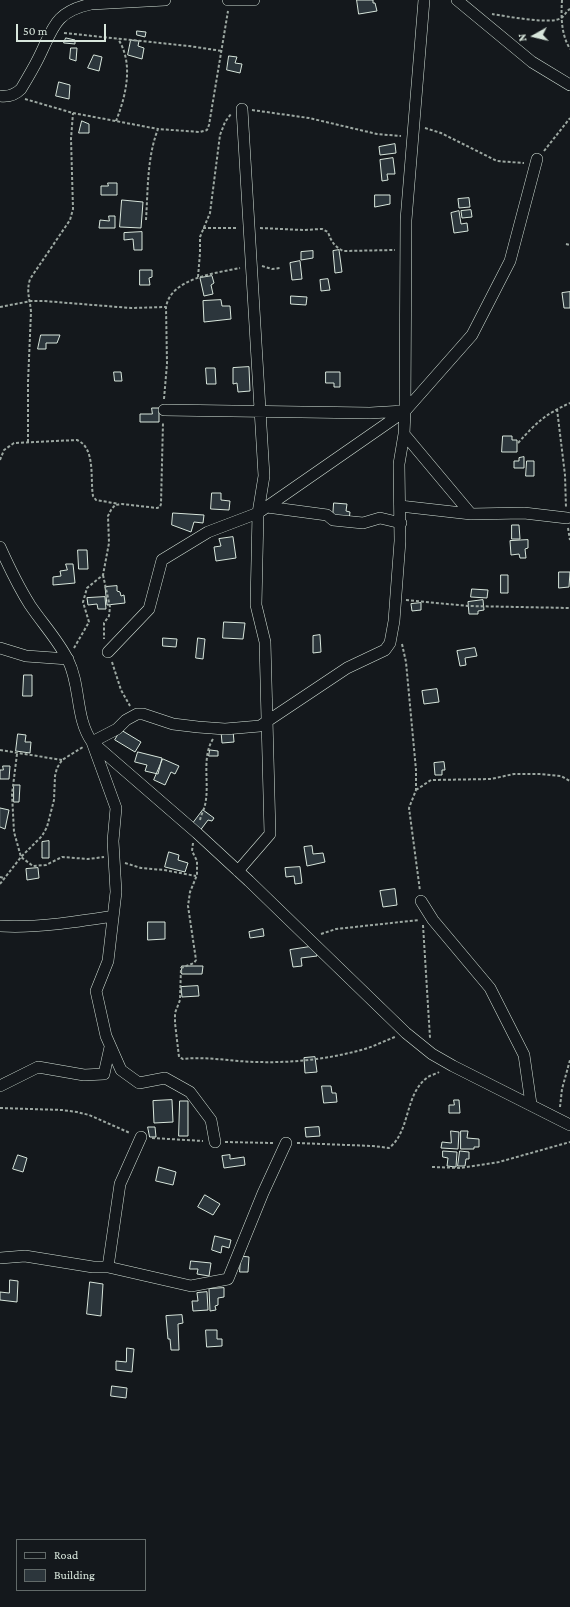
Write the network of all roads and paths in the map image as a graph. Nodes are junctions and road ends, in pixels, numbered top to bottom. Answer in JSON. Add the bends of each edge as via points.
{"nodes":[{"id":1,"x":165,"y":0,"type":"edge"},
{"id":2,"x":229,"y":0,"type":"edge"},
{"id":3,"x":254,"y":0,"type":"edge"},
{"id":4,"x":424,"y":0,"type":"edge"},
{"id":5,"x":457,"y":0,"type":"edge"},
{"id":6,"x":562,"y":0,"type":"edge"},
{"id":7,"x":570,"y":9,"type":"edge"},
{"id":8,"x":490,"y":14,"type":"dead end"},
{"id":9,"x":561,"y":18,"type":"junction"},
{"id":10,"x":50,"y":31,"type":"junction"},
{"id":11,"x":118,"y":39,"type":"junction"},
{"id":12,"x":570,"y":49,"type":"edge"},
{"id":13,"x":222,"y":51,"type":"junction"},
{"id":14,"x":570,"y":85,"type":"edge"},
{"id":15,"x":13,"y":95,"type":"junction"},
{"id":16,"x":0,"y":96,"type":"edge"},
{"id":17,"x":242,"y":109,"type":"junction"},
{"id":18,"x":73,"y":113,"type":"junction"},
{"id":19,"x":570,"y":118,"type":"edge"},
{"id":20,"x":116,"y":121,"type":"junction"},
{"id":21,"x":414,"y":125,"type":"junction"},
{"id":22,"x":158,"y":129,"type":"junction"},
{"id":23,"x":413,"y":138,"type":"junction"},
{"id":24,"x":537,"y":159,"type":"junction"},
{"id":25,"x":146,"y":220,"type":"dead end"},
{"id":26,"x":203,"y":228,"type":"junction"},
{"id":27,"x":249,"y":228,"type":"junction"},
{"id":28,"x":566,"y":244,"type":"dead end"},
{"id":29,"x":570,"y":245,"type":"edge"},
{"id":30,"x":406,"y":249,"type":"junction"},
{"id":31,"x":252,"y":265,"type":"junction"},
{"id":32,"x":280,"y":268,"type":"dead end"},
{"id":33,"x":198,"y":277,"type":"junction"},
{"id":34,"x":31,"y":301,"type":"junction"},
{"id":35,"x":0,"y":307,"type":"edge"},
{"id":36,"x":166,"y":307,"type":"junction"},
{"id":37,"x":570,"y":403,"type":"edge"},
{"id":38,"x":557,"y":409,"type":"junction"},
{"id":39,"x":164,"y":410,"type":"junction"},
{"id":40,"x":260,"y":411,"type":"junction"},
{"id":41,"x":405,"y":411,"type":"junction"},
{"id":42,"x":404,"y":434,"type":"junction"},
{"id":43,"x":28,"y":442,"type":"junction"},
{"id":44,"x":518,"y":443,"type":"dead end"},
{"id":45,"x":0,"y":460,"type":"edge"},
{"id":46,"x":122,"y":504,"type":"junction"},
{"id":47,"x":400,"y":506,"type":"junction"},
{"id":48,"x":262,"y":510,"type":"junction"},
{"id":49,"x":471,"y":514,"type":"junction"},
{"id":50,"x":567,"y":518,"type":"junction"},
{"id":51,"x":401,"y":523,"type":"junction"},
{"id":52,"x":570,"y":540,"type":"edge"},
{"id":53,"x":0,"y":548,"type":"edge"},
{"id":54,"x":395,"y":599,"type":"junction"},
{"id":55,"x":570,"y":608,"type":"edge"},
{"id":56,"x":401,"y":641,"type":"dead end"},
{"id":57,"x":0,"y":648,"type":"edge"},
{"id":58,"x":108,"y":652,"type":"dead end"},
{"id":59,"x":68,"y":660,"type":"junction"},
{"id":60,"x":266,"y":722,"type":"junction"},
{"id":61,"x":225,"y":728,"type":"junction"},
{"id":62,"x":92,"y":742,"type":"junction"},
{"id":63,"x":0,"y":750,"type":"edge"},
{"id":64,"x":17,"y":754,"type":"junction"},
{"id":65,"x":62,"y":760,"type":"junction"},
{"id":66,"x":570,"y":781,"type":"edge"},
{"id":67,"x":416,"y":790,"type":"junction"},
{"id":68,"x":197,"y":833,"type":"junction"},
{"id":69,"x":21,"y":857,"type":"junction"},
{"id":70,"x":238,"y":871,"type":"junction"},
{"id":71,"x":0,"y":877,"type":"edge"},
{"id":72,"x":4,"y":878,"type":"junction"},
{"id":73,"x":0,"y":884,"type":"edge"},
{"id":74,"x":421,"y":900,"type":"joint"},
{"id":75,"x":113,"y":916,"type":"junction"},
{"id":76,"x":0,"y":926,"type":"edge"},
{"id":77,"x":309,"y":939,"type":"junction"},
{"id":78,"x":406,"y":1033,"type":"junction"},
{"id":79,"x":110,"y":1047,"type":"junction"},
{"id":80,"x":432,"y":1054,"type":"junction"},
{"id":81,"x":570,"y":1060,"type":"edge"},
{"id":82,"x":453,"y":1066,"type":"junction"},
{"id":83,"x":0,"y":1086,"type":"edge"},
{"id":84,"x":531,"y":1104,"type":"junction"},
{"id":85,"x":0,"y":1108,"type":"edge"},
{"id":86,"x":560,"y":1119,"type":"junction"},
{"id":87,"x":570,"y":1125,"type":"edge"},
{"id":88,"x":141,"y":1137,"type":"junction"},
{"id":89,"x":215,"y":1142,"type":"junction"},
{"id":90,"x":570,"y":1142,"type":"edge"},
{"id":91,"x":286,"y":1143,"type":"junction"},
{"id":92,"x":432,"y":1167,"type":"dead end"},
{"id":93,"x":0,"y":1258,"type":"edge"},
{"id":94,"x":108,"y":1267,"type":"junction"}],
"edges":[{"from":1,"to":10,"type":"street","via":[[81,6],[67,12]]},
{"from":2,"to":3,"type":"street"},
{"from":2,"to":13,"type":"path"},
{"from":4,"to":21,"type":"street"},
{"from":5,"to":14,"type":"street","via":[[532,62]]},
{"from":6,"to":9,"type":"path"},
{"from":7,"to":9,"type":"path"},
{"from":8,"to":9,"type":"path","via":[[540,20]]},
{"from":9,"to":12,"type":"path"},
{"from":10,"to":11,"type":"path"},
{"from":10,"to":15,"type":"street","via":[[38,60],[21,89]]},
{"from":11,"to":13,"type":"path"},
{"from":11,"to":20,"type":"path","via":[[124,48],[127,62],[122,104]]},
{"from":13,"to":22,"type":"path","via":[[210,125],[207,130],[200,132]]},
{"from":15,"to":16,"type":"street"},
{"from":15,"to":18,"type":"path"},
{"from":17,"to":23,"type":"path","via":[[309,118],[377,134]]},
{"from":17,"to":26,"type":"path","via":[[230,115],[220,135],[210,213]]},
{"from":17,"to":27,"type":"street"},
{"from":18,"to":20,"type":"path"},
{"from":18,"to":34,"type":"path","via":[[73,209],[70,220],[30,279],[27,290]]},
{"from":19,"to":24,"type":"path"},
{"from":20,"to":22,"type":"path"},
{"from":21,"to":23,"type":"street"},
{"from":21,"to":24,"type":"path","via":[[441,133],[497,160],[526,163]]},
{"from":22,"to":25,"type":"path","via":[[151,161]]},
{"from":23,"to":30,"type":"street"},
{"from":24,"to":41,"type":"street","via":[[510,261],[472,335]]},
{"from":26,"to":27,"type":"path"},
{"from":26,"to":33,"type":"path","via":[[200,237]]},
{"from":27,"to":30,"type":"path","via":[[322,229],[328,232],[335,247],[343,251]]},
{"from":27,"to":31,"type":"street"},
{"from":28,"to":29,"type":"path"},
{"from":30,"to":41,"type":"street"},
{"from":31,"to":32,"type":"path"},
{"from":31,"to":33,"type":"path"},
{"from":31,"to":40,"type":"street"},
{"from":33,"to":36,"type":"path","via":[[172,294]]},
{"from":34,"to":35,"type":"path"},
{"from":34,"to":36,"type":"path","via":[[131,308]]},
{"from":34,"to":43,"type":"path"},
{"from":36,"to":39,"type":"path","via":[[167,364]]},
{"from":37,"to":38,"type":"path"},
{"from":38,"to":44,"type":"path","via":[[538,421]]},
{"from":38,"to":50,"type":"path","via":[[565,474]]},
{"from":39,"to":40,"type":"street"},
{"from":39,"to":46,"type":"path","via":[[160,507]]},
{"from":40,"to":41,"type":"street"},
{"from":40,"to":48,"type":"street","via":[[264,476]]},
{"from":41,"to":42,"type":"street"},
{"from":41,"to":48,"type":"street"},
{"from":42,"to":47,"type":"street","via":[[399,464]]},
{"from":42,"to":49,"type":"street"},
{"from":43,"to":45,"type":"path","via":[[7,446]]},
{"from":43,"to":46,"type":"path","via":[[82,442],[90,460],[93,496],[96,500]]},
{"from":46,"to":59,"type":"path","via":[[116,505],[108,516],[109,543],[103,575],[86,588],[83,602],[89,622]]},
{"from":47,"to":49,"type":"street"},
{"from":47,"to":51,"type":"street"},
{"from":48,"to":51,"type":"street","via":[[327,515],[333,520],[363,523],[380,518]]},
{"from":48,"to":58,"type":"street","via":[[208,532],[162,560],[149,609]]},
{"from":48,"to":60,"type":"street","via":[[256,605],[265,642]]},
{"from":49,"to":50,"type":"street","via":[[524,513]]},
{"from":50,"to":52,"type":"path"},
{"from":51,"to":54,"type":"street"},
{"from":53,"to":59,"type":"street","via":[[30,604]]},
{"from":54,"to":55,"type":"path","via":[[468,606]]},
{"from":54,"to":60,"type":"street","via":[[392,634],[390,644],[385,650],[347,668]]},
{"from":56,"to":67,"type":"path","via":[[406,662]]},
{"from":57,"to":59,"type":"street","via":[[26,656]]},
{"from":59,"to":62,"type":"street","via":[[75,679],[84,727]]},
{"from":60,"to":61,"type":"street","via":[[256,727]]},
{"from":60,"to":70,"type":"street","via":[[270,834]]},
{"from":61,"to":62,"type":"street","via":[[173,724],[137,714],[117,729]]},
{"from":61,"to":68,"type":"path","via":[[210,744],[206,767],[205,806]]},
{"from":62,"to":65,"type":"path"},
{"from":62,"to":68,"type":"street"},
{"from":62,"to":75,"type":"street","via":[[116,808],[113,841],[116,892]]},
{"from":63,"to":64,"type":"path"},
{"from":64,"to":65,"type":"path"},
{"from":64,"to":69,"type":"path","via":[[12,794],[14,832]]},
{"from":65,"to":69,"type":"path","via":[[55,776],[54,800],[47,827],[42,836]]},
{"from":66,"to":67,"type":"path","via":[[561,776],[514,774],[491,779],[431,780]]},
{"from":67,"to":74,"type":"path","via":[[409,808]]},
{"from":68,"to":70,"type":"street"},
{"from":68,"to":78,"type":"path","via":[[192,851],[197,861],[197,875],[188,906],[196,960],[194,964],[181,968],[180,1000],[174,1023],[179,1057],[294,1062],[362,1050]]},
{"from":69,"to":72,"type":"path"},
{"from":70,"to":77,"type":"street"},
{"from":71,"to":72,"type":"path"},
{"from":72,"to":73,"type":"path"},
{"from":74,"to":84,"type":"street","via":[[433,920],[490,988],[524,1055]]},
{"from":75,"to":76,"type":"street","via":[[23,927]]},
{"from":75,"to":79,"type":"street","via":[[108,961],[96,991]]},
{"from":77,"to":78,"type":"street"},
{"from":77,"to":80,"type":"path","via":[[336,929],[422,920]]},
{"from":78,"to":80,"type":"street"},
{"from":79,"to":83,"type":"street","via":[[104,1074],[84,1075],[38,1068]]},
{"from":79,"to":89,"type":"street","via":[[121,1070],[139,1083],[165,1078],[190,1092],[211,1120]]},
{"from":80,"to":82,"type":"street"},
{"from":81,"to":86,"type":"path","via":[[562,1089]]},
{"from":82,"to":84,"type":"street"},
{"from":82,"to":91,"type":"path","via":[[427,1077],[413,1094],[396,1143],[389,1148]]},
{"from":84,"to":86,"type":"street"},
{"from":85,"to":88,"type":"path","via":[[77,1112]]},
{"from":86,"to":87,"type":"street"},
{"from":88,"to":89,"type":"path"},
{"from":88,"to":94,"type":"street","via":[[120,1184]]},
{"from":89,"to":91,"type":"path"},
{"from":90,"to":92,"type":"path","via":[[499,1162],[462,1168]]},
{"from":91,"to":94,"type":"street","via":[[228,1279],[191,1286]]},
{"from":93,"to":94,"type":"street","via":[[25,1256]]}]}
